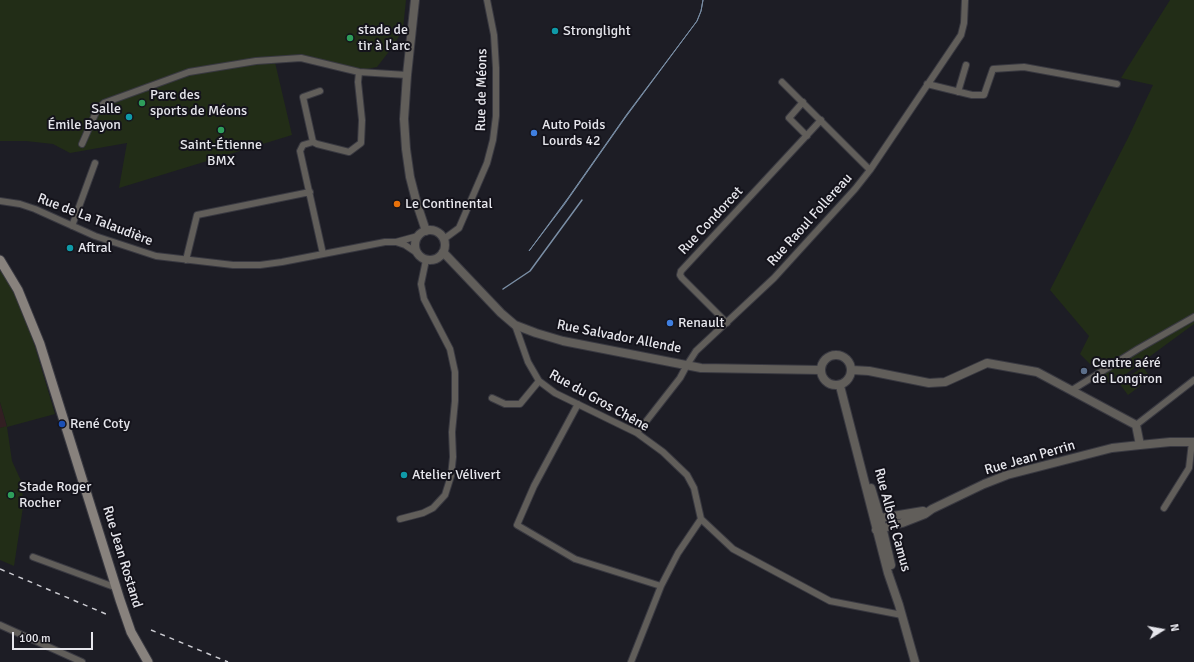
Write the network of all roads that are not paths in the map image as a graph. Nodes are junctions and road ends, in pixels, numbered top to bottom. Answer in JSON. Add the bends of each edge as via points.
{"nodes":[{"id":1,"x":415,"y":0,"type":"edge"},
{"id":2,"x":488,"y":0,"type":"edge"},
{"id":3,"x":965,"y":0,"type":"edge"},
{"id":4,"x":966,"y":65,"type":"dead end"},
{"id":5,"x":359,"y":72,"type":"junction"},
{"id":6,"x":407,"y":75,"type":"junction"},
{"id":7,"x":782,"y":82,"type":"dead end"},
{"id":8,"x":927,"y":84,"type":"junction"},
{"id":9,"x":1117,"y":84,"type":"dead end"},
{"id":10,"x":320,"y":91,"type":"dead end"},
{"id":11,"x":958,"y":92,"type":"junction"},
{"id":12,"x":803,"y":102,"type":"junction"},
{"id":13,"x":822,"y":120,"type":"junction"},
{"id":14,"x":807,"y":136,"type":"junction"},
{"id":15,"x":312,"y":142,"type":"junction"},
{"id":16,"x":82,"y":144,"type":"dead end"},
{"id":17,"x":95,"y":163,"type":"dead end"},
{"id":18,"x":870,"y":170,"type":"junction"},
{"id":19,"x":310,"y":192,"type":"junction"},
{"id":20,"x":0,"y":202,"type":"edge"},
{"id":21,"x":72,"y":226,"type":"junction"},
{"id":22,"x":426,"y":231,"type":"junction"},
{"id":23,"x":418,"y":236,"type":"junction"},
{"id":24,"x":444,"y":239,"type":"junction"},
{"id":25,"x":396,"y":242,"type":"junction"},
{"id":26,"x":0,"y":252,"type":"edge"},
{"id":27,"x":443,"y":252,"type":"junction"},
{"id":28,"x":417,"y":253,"type":"junction"},
{"id":29,"x":323,"y":254,"type":"junction"},
{"id":30,"x":0,"y":260,"type":"edge"},
{"id":31,"x":186,"y":260,"type":"junction"},
{"id":32,"x":426,"y":260,"type":"junction"},
{"id":33,"x":1194,"y":318,"type":"edge"},
{"id":34,"x":727,"y":323,"type":"junction"},
{"id":35,"x":515,"y":325,"type":"junction"},
{"id":36,"x":40,"y":344,"type":"junction"},
{"id":37,"x":687,"y":365,"type":"junction"},
{"id":38,"x":821,"y":370,"type":"junction"},
{"id":39,"x":852,"y":370,"type":"junction"},
{"id":40,"x":1194,"y":380,"type":"edge"},
{"id":41,"x":538,"y":381,"type":"junction"},
{"id":42,"x":840,"y":386,"type":"junction"},
{"id":43,"x":1072,"y":390,"type":"junction"},
{"id":44,"x":492,"y":398,"type":"dead end"},
{"id":45,"x":578,"y":404,"type":"junction"},
{"id":46,"x":1136,"y":425,"type":"junction"},
{"id":47,"x":637,"y":433,"type":"junction"},
{"id":48,"x":1193,"y":442,"type":"edge"},
{"id":49,"x":1140,"y":444,"type":"junction"},
{"id":50,"x":1164,"y":508,"type":"dead end"},
{"id":51,"x":932,"y":509,"type":"junction"},
{"id":52,"x":877,"y":518,"type":"junction"},
{"id":53,"x":400,"y":519,"type":"dead end"},
{"id":54,"x":702,"y":519,"type":"junction"},
{"id":55,"x":880,"y":530,"type":"junction"},
{"id":56,"x":33,"y":557,"type":"dead end"},
{"id":57,"x":661,"y":586,"type":"junction"},
{"id":58,"x":117,"y":588,"type":"junction"},
{"id":59,"x":902,"y":615,"type":"junction"},
{"id":60,"x":0,"y":625,"type":"edge"},
{"id":61,"x":82,"y":662,"type":"edge"},
{"id":62,"x":148,"y":662,"type":"edge"},
{"id":63,"x":631,"y":662,"type":"edge"},
{"id":64,"x":915,"y":662,"type":"edge"}],
"edges":[{"from":1,"to":6,"type":"street"},
{"from":2,"to":24,"type":"street","name":"Rue de Méons","via":[[496,68],[493,140],[459,227]]},
{"from":3,"to":8,"type":"street","name":"Rue Raoul Follereau","via":[[961,35]]},
{"from":4,"to":11,"type":"street"},
{"from":5,"to":6,"type":"street"},
{"from":5,"to":15,"type":"street","via":[[361,143],[349,152]]},
{"from":5,"to":16,"type":"street","via":[[301,58],[256,61],[189,72],[104,103],[97,110]]},
{"from":6,"to":22,"type":"street","via":[[404,119],[406,149],[416,204]]},
{"from":7,"to":12,"type":"street"},
{"from":8,"to":11,"type":"street"},
{"from":8,"to":18,"type":"street","name":"Rue Raoul Follereau"},
{"from":9,"to":11,"type":"street","via":[[1024,67],[994,70],[984,95]]},
{"from":10,"to":15,"type":"street","via":[[303,97]]},
{"from":12,"to":13,"type":"street"},
{"from":12,"to":14,"type":"street","via":[[789,118]]},
{"from":13,"to":14,"type":"street","name":"Rue Condorcet"},
{"from":13,"to":18,"type":"street"},
{"from":14,"to":34,"type":"street","name":"Rue Condorcet","via":[[681,271],[682,278]]},
{"from":15,"to":19,"type":"street","via":[[303,145],[300,151]]},
{"from":17,"to":21,"type":"street"},
{"from":18,"to":34,"type":"street","name":"Rue Raoul Follereau","via":[[774,278]]},
{"from":19,"to":29,"type":"street"},
{"from":19,"to":31,"type":"street","via":[[197,215]]},
{"from":20,"to":21,"type":"street","name":"Rue de La Talaudière","via":[[20,204]]},
{"from":21,"to":31,"type":"street","name":"Rue de La Talaudière","via":[[156,256]]},
{"from":22,"to":23,"type":"street"},
{"from":22,"to":24,"type":"street","via":[[435,231]]},
{"from":23,"to":25,"type":"street","name":"Rue de La Talaudière"},
{"from":23,"to":28,"type":"street","via":[[415,246]]},
{"from":24,"to":27,"type":"street"},
{"from":25,"to":28,"type":"street"},
{"from":25,"to":29,"type":"street","name":"Rue de La Talaudière"},
{"from":26,"to":36,"type":"main road","name":"Rue Jean Rostand","via":[[17,275],[28,300]]},
{"from":27,"to":32,"type":"street","via":[[437,258]]},
{"from":27,"to":35,"type":"street","name":"Rue Salvador Allende"},
{"from":28,"to":32,"type":"street"},
{"from":29,"to":31,"type":"street","name":"Rue de La Talaudière","via":[[260,265]]},
{"from":30,"to":36,"type":"main road","name":"Rue Jean Rostand","via":[[17,286]]},
{"from":32,"to":53,"type":"street","via":[[421,284],[424,299],[450,349],[455,372],[453,457],[451,476],[444,495],[433,508]]},
{"from":33,"to":43,"type":"street"},
{"from":34,"to":37,"type":"street","name":"Rue Raoul Follereau","via":[[696,351]]},
{"from":35,"to":37,"type":"street","name":"Rue Salvador Allende","via":[[563,341]]},
{"from":35,"to":41,"type":"street","name":"Rue du Gros Chêne","via":[[528,362]]},
{"from":36,"to":58,"type":"main road","name":"Rue Jean Rostand"},
{"from":37,"to":38,"type":"street","name":"Rue Salvador Allende","via":[[701,368]]},
{"from":37,"to":47,"type":"street","name":"Rue Raoul Follereau","via":[[680,378]]},
{"from":38,"to":39,"type":"street","via":[[824,360],[839,355],[848,360]]},
{"from":38,"to":42,"type":"street","via":[[821,375],[827,382]]},
{"from":39,"to":42,"type":"street","via":[[849,380]]},
{"from":39,"to":43,"type":"street","via":[[929,383],[944,382],[987,363],[1037,372]]},
{"from":40,"to":46,"type":"street"},
{"from":41,"to":44,"type":"street","via":[[520,404],[505,404]]},
{"from":41,"to":45,"type":"street","name":"Rue du Gros Chêne"},
{"from":42,"to":52,"type":"street","name":"Rue Albert Camus"},
{"from":43,"to":46,"type":"street"},
{"from":45,"to":47,"type":"street","name":"Rue du Gros Chêne"},
{"from":45,"to":57,"type":"street","via":[[534,486],[517,525],[575,559]]},
{"from":46,"to":49,"type":"street"},
{"from":47,"to":54,"type":"street","name":"Rue du Gros Chêne","via":[[687,475],[694,488]]},
{"from":48,"to":49,"type":"street"},
{"from":48,"to":50,"type":"street","via":[[1189,468]]},
{"from":49,"to":51,"type":"street","name":"Rue Jean Perrin","via":[[1112,448],[1007,475]]},
{"from":51,"to":52,"type":"street","name":"Rue Jean Perrin"},
{"from":51,"to":55,"type":"street","name":"Rue Jean Perrin","via":[[925,514]]},
{"from":52,"to":55,"type":"street","name":"Rue Albert Camus"},
{"from":54,"to":57,"type":"street","via":[[678,553]]},
{"from":54,"to":59,"type":"street","via":[[733,549],[830,602]]},
{"from":55,"to":59,"type":"street","name":"Rue Albert Camus"},
{"from":56,"to":58,"type":"street"},
{"from":57,"to":63,"type":"street"},
{"from":58,"to":62,"type":"main road","name":"Rue Jean Rostand","via":[[131,632]]},
{"from":59,"to":64,"type":"street","name":"Rue Albert Camus"},
{"from":60,"to":61,"type":"street"}]}
